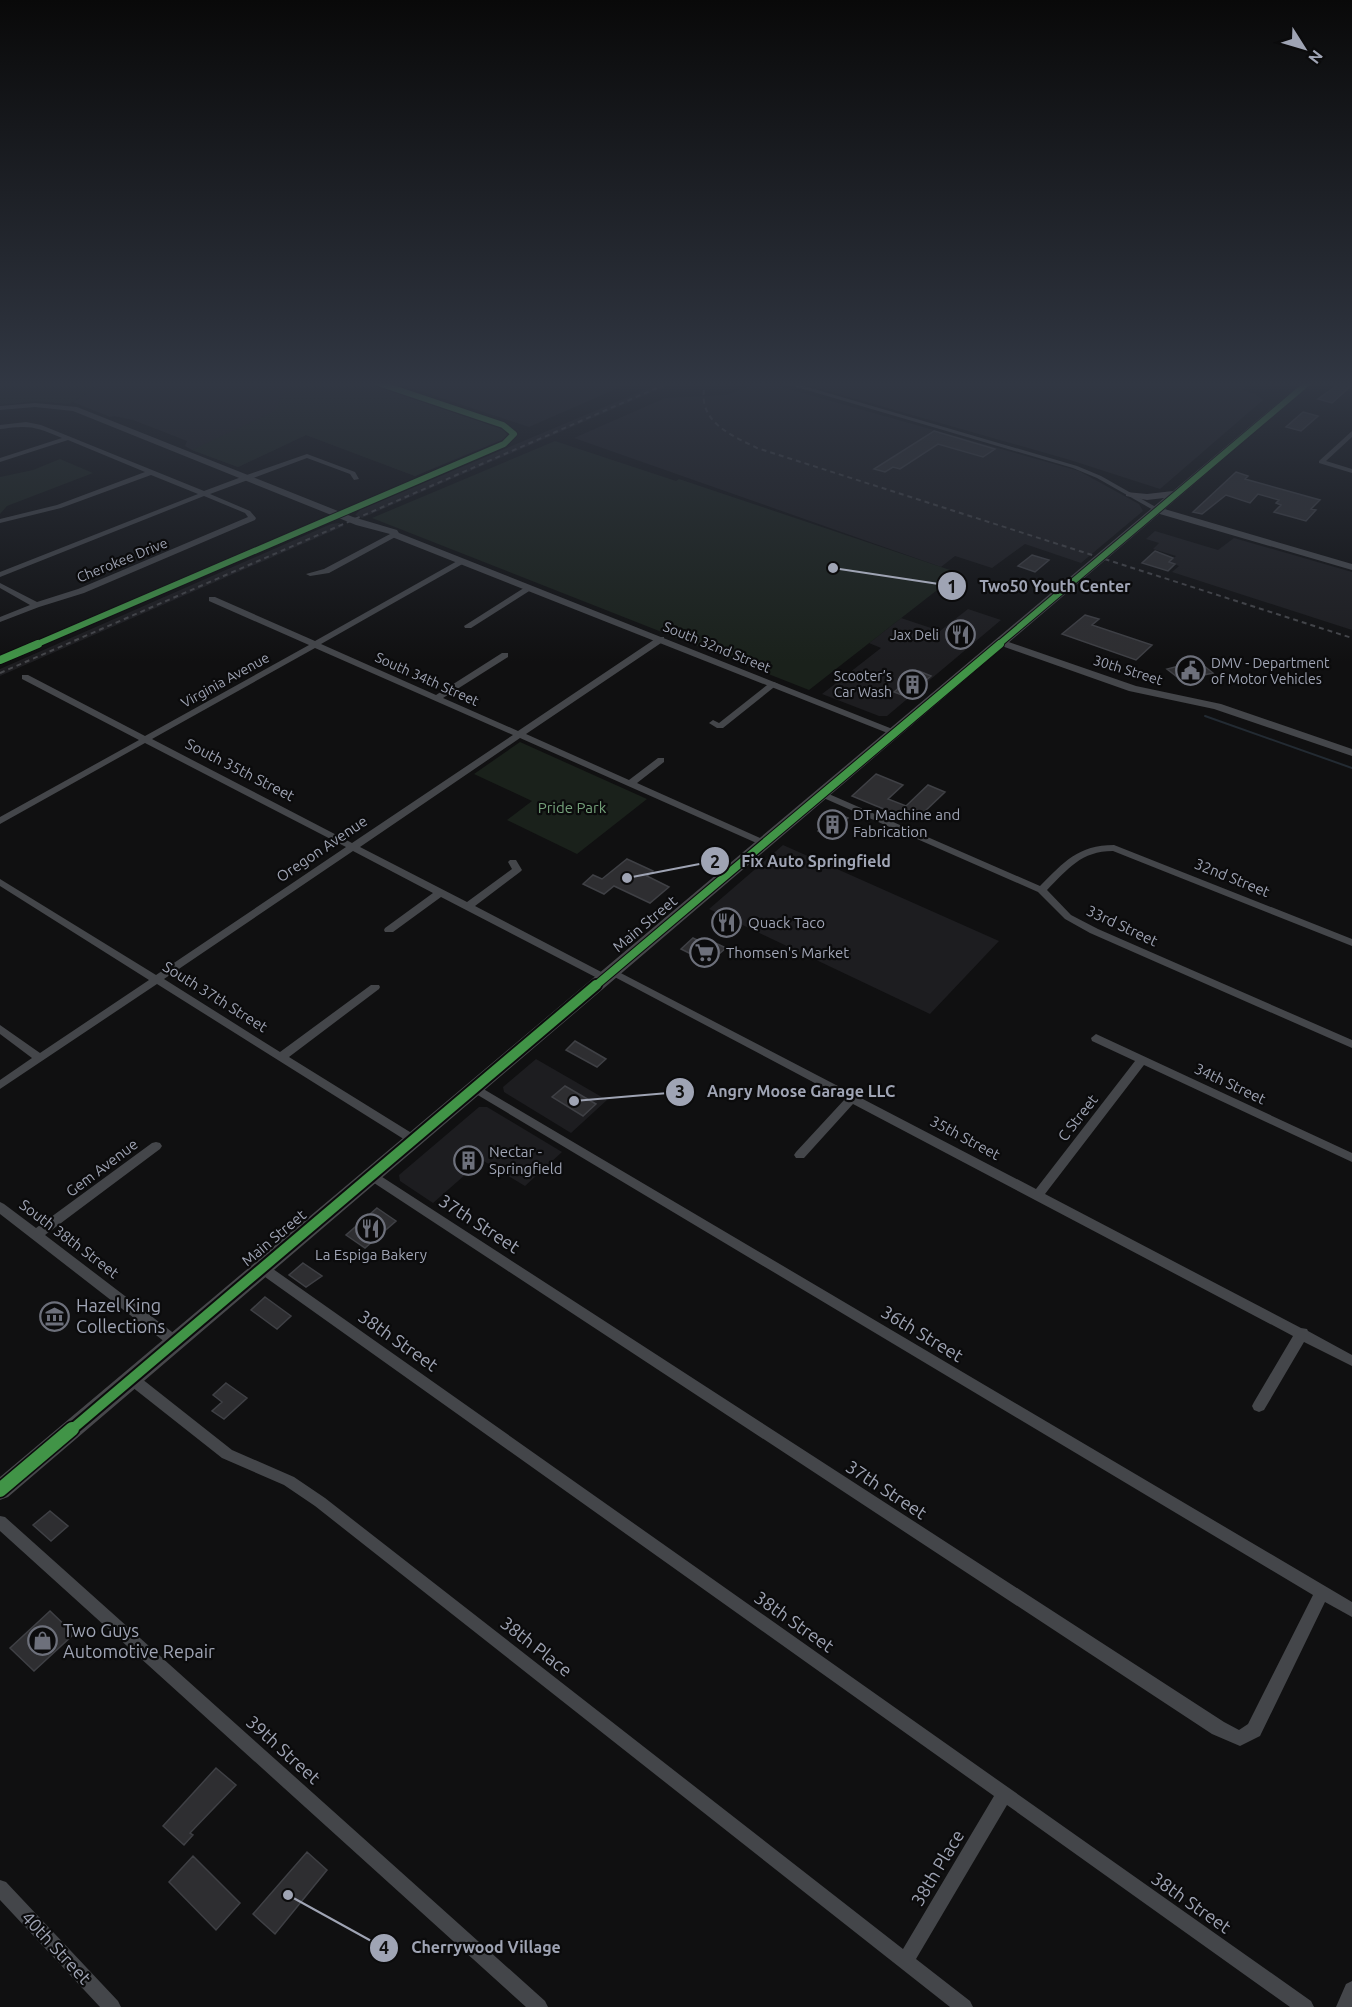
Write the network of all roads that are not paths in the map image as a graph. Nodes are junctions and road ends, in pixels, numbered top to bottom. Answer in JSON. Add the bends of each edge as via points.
{"nodes":[{"id":1,"x":145,"y":475,"type":"edge"},
{"id":2,"x":159,"y":475,"type":"edge"},
{"id":3,"x":240,"y":475,"type":"edge"},
{"id":4,"x":253,"y":475,"type":"edge"},
{"id":5,"x":354,"y":475,"type":"edge"},
{"id":6,"x":1093,"y":475,"type":"edge"},
{"id":7,"x":1198,"y":475,"type":"edge"},
{"id":8,"x":246,"y":477,"type":"junction"},
{"id":9,"x":356,"y":479,"type":"dead end"},
{"id":10,"x":205,"y":493,"type":"junction"},
{"id":11,"x":1130,"y":494,"type":"junction"},
{"id":12,"x":1175,"y":494,"type":"junction"},
{"id":13,"x":1157,"y":510,"type":"junction"},
{"id":14,"x":0,"y":521,"type":"edge"},
{"id":15,"x":394,"y":535,"type":"junction"},
{"id":16,"x":462,"y":562,"type":"junction"},
{"id":17,"x":1352,"y":567,"type":"edge"},
{"id":18,"x":310,"y":574,"type":"dead end"},
{"id":19,"x":0,"y":575,"type":"edge"},
{"id":20,"x":0,"y":585,"type":"edge"},
{"id":21,"x":530,"y":588,"type":"junction"},
{"id":22,"x":212,"y":599,"type":"dead end"},
{"id":23,"x":36,"y":605,"type":"junction"},
{"id":24,"x":0,"y":620,"type":"edge"},
{"id":25,"x":468,"y":626,"type":"dead end"},
{"id":26,"x":661,"y":639,"type":"junction"},
{"id":27,"x":1000,"y":642,"type":"junction"},
{"id":28,"x":316,"y":645,"type":"junction"},
{"id":29,"x":505,"y":655,"type":"dead end"},
{"id":30,"x":25,"y":677,"type":"dead end"},
{"id":31,"x":774,"y":684,"type":"junction"},
{"id":32,"x":437,"y":698,"type":"junction"},
{"id":33,"x":713,"y":723,"type":"dead end"},
{"id":34,"x":894,"y":732,"type":"junction"},
{"id":35,"x":518,"y":734,"type":"junction"},
{"id":36,"x":146,"y":739,"type":"junction"},
{"id":37,"x":1352,"y":753,"type":"edge"},
{"id":38,"x":661,"y":760,"type":"dead end"},
{"id":39,"x":630,"y":784,"type":"junction"},
{"id":40,"x":822,"y":794,"type":"junction"},
{"id":41,"x":0,"y":821,"type":"edge"},
{"id":42,"x":764,"y":843,"type":"junction"},
{"id":43,"x":353,"y":845,"type":"junction"},
{"id":44,"x":513,"y":862,"type":"dead end"},
{"id":45,"x":0,"y":882,"type":"edge"},
{"id":46,"x":1041,"y":890,"type":"junction"},
{"id":47,"x":441,"y":892,"type":"junction"},
{"id":48,"x":469,"y":906,"type":"junction"},
{"id":49,"x":389,"y":930,"type":"dead end"},
{"id":50,"x":1352,"y":943,"type":"edge"},
{"id":51,"x":609,"y":975,"type":"junction"},
{"id":52,"x":157,"y":979,"type":"junction"},
{"id":53,"x":375,"y":987,"type":"dead end"},
{"id":54,"x":0,"y":1029,"type":"edge"},
{"id":55,"x":1096,"y":1038,"type":"dead end"},
{"id":56,"x":1352,"y":1044,"type":"edge"},
{"id":57,"x":282,"y":1056,"type":"junction"},
{"id":58,"x":40,"y":1058,"type":"junction"},
{"id":59,"x":1142,"y":1060,"type":"junction"},
{"id":60,"x":0,"y":1085,"type":"edge"},
{"id":61,"x":474,"y":1088,"type":"junction"},
{"id":62,"x":852,"y":1098,"type":"junction"},
{"id":63,"x":414,"y":1140,"type":"junction"},
{"id":64,"x":156,"y":1146,"type":"dead end"},
{"id":65,"x":800,"y":1155,"type":"dead end"},
{"id":66,"x":1352,"y":1158,"type":"edge"},
{"id":67,"x":372,"y":1176,"type":"junction"},
{"id":68,"x":1038,"y":1195,"type":"junction"},
{"id":69,"x":0,"y":1207,"type":"edge"},
{"id":70,"x":36,"y":1235,"type":"junction"},
{"id":71,"x":262,"y":1268,"type":"junction"},
{"id":72,"x":1302,"y":1333,"type":"junction"},
{"id":73,"x":176,"y":1342,"type":"junction"},
{"id":74,"x":1352,"y":1361,"type":"edge"},
{"id":75,"x":132,"y":1379,"type":"junction"},
{"id":76,"x":1259,"y":1406,"type":"dead end"},
{"id":77,"x":0,"y":1490,"type":"edge"},
{"id":78,"x":0,"y":1522,"type":"edge"},
{"id":79,"x":1322,"y":1592,"type":"junction"},
{"id":80,"x":1352,"y":1610,"type":"edge"},
{"id":81,"x":1004,"y":1795,"type":"junction"},
{"id":82,"x":0,"y":1888,"type":"edge"},
{"id":83,"x":905,"y":1962,"type":"junction"},
{"id":84,"x":1352,"y":1990,"type":"edge"},
{"id":85,"x":112,"y":2007,"type":"edge"},
{"id":86,"x":539,"y":2007,"type":"edge"},
{"id":87,"x":964,"y":2007,"type":"edge"},
{"id":88,"x":1305,"y":2007,"type":"edge"},
{"id":89,"x":1345,"y":2007,"type":"edge"}],
"edges":[{"from":1,"to":14,"type":"street","via":[[59,507]]},
{"from":2,"to":10,"type":"street"},
{"from":3,"to":8,"type":"street","name":"South 32nd Street"},
{"from":4,"to":8,"type":"street"},
{"from":5,"to":9,"type":"street"},
{"from":6,"to":11,"type":"street"},
{"from":7,"to":12,"type":"main road","name":"Main Street"},
{"from":8,"to":10,"type":"street"},
{"from":8,"to":15,"type":"street","name":"South 32nd Street","via":[[387,536]]},
{"from":10,"to":19,"type":"street"},
{"from":10,"to":23,"type":"street","name":"Cherokee Drive","via":[[248,512],[252,518],[81,591]]},
{"from":11,"to":12,"type":"main road"},
{"from":11,"to":13,"type":"street"},
{"from":12,"to":13,"type":"main road","name":"Main Street"},
{"from":13,"to":17,"type":"main road"},
{"from":13,"to":27,"type":"main road","name":"Main Street"},
{"from":15,"to":16,"type":"street","name":"South 32nd Street"},
{"from":15,"to":18,"type":"street","via":[[326,571]]},
{"from":16,"to":21,"type":"street","name":"South 32nd Street"},
{"from":16,"to":28,"type":"street","name":"Virginia Avenue"},
{"from":20,"to":23,"type":"street"},
{"from":21,"to":25,"type":"street"},
{"from":21,"to":26,"type":"street","name":"South 32nd Street"},
{"from":22,"to":28,"type":"street","name":"South 34th Street"},
{"from":23,"to":24,"type":"street","name":"Cherokee Drive"},
{"from":26,"to":31,"type":"street","name":"South 32nd Street"},
{"from":26,"to":35,"type":"street","name":"Oregon Avenue"},
{"from":27,"to":34,"type":"main road","name":"Main Street"},
{"from":27,"to":37,"type":"street","name":"30th Street","via":[[1133,689],[1217,706]]},
{"from":28,"to":32,"type":"street","name":"South 34th Street"},
{"from":28,"to":36,"type":"street","name":"Virginia Avenue"},
{"from":29,"to":32,"type":"street"},
{"from":30,"to":36,"type":"street","name":"South 35th Street"},
{"from":31,"to":33,"type":"street","via":[[720,726]]},
{"from":31,"to":34,"type":"street","name":"South 32nd Street"},
{"from":32,"to":35,"type":"street","name":"South 34th Street"},
{"from":34,"to":40,"type":"main road","name":"Main Street"},
{"from":35,"to":39,"type":"street","name":"South 34th Street"},
{"from":35,"to":43,"type":"street","name":"Oregon Avenue"},
{"from":36,"to":41,"type":"street","name":"Virginia Avenue"},
{"from":36,"to":43,"type":"street","name":"South 35th Street"},
{"from":38,"to":39,"type":"street"},
{"from":39,"to":42,"type":"street","name":"South 34th Street"},
{"from":40,"to":42,"type":"main road","name":"Main Street"},
{"from":40,"to":46,"type":"street","name":"33rd Street"},
{"from":42,"to":51,"type":"main road","name":"Main Street"},
{"from":43,"to":47,"type":"street","name":"South 35th Street"},
{"from":43,"to":52,"type":"street","name":"Oregon Avenue"},
{"from":44,"to":48,"type":"street","via":[[517,870]]},
{"from":45,"to":52,"type":"street","name":"South 37th Street"},
{"from":46,"to":50,"type":"street","name":"32nd Street","via":[[1074,858],[1098,846],[1131,853]]},
{"from":46,"to":56,"type":"street","name":"33rd Street","via":[[1068,917],[1094,932]]},
{"from":47,"to":48,"type":"street","name":"South 35th Street"},
{"from":47,"to":49,"type":"street"},
{"from":48,"to":51,"type":"street","name":"South 35th Street"},
{"from":51,"to":61,"type":"main road","name":"Main Street"},
{"from":51,"to":62,"type":"street","name":"35th Street"},
{"from":52,"to":57,"type":"street","name":"South 37th Street"},
{"from":52,"to":58,"type":"street","name":"Oregon Avenue"},
{"from":53,"to":57,"type":"street"},
{"from":54,"to":58,"type":"street"},
{"from":55,"to":59,"type":"street","name":"34th Street"},
{"from":57,"to":63,"type":"street","name":"South 37th Street"},
{"from":58,"to":60,"type":"street","name":"Oregon Avenue"},
{"from":59,"to":66,"type":"street","name":"34th Street"},
{"from":59,"to":68,"type":"street","name":"C Street"},
{"from":61,"to":63,"type":"main road","name":"Main Street"},
{"from":61,"to":79,"type":"street","name":"36th Street"},
{"from":62,"to":65,"type":"street"},
{"from":62,"to":68,"type":"street","name":"35th Street"},
{"from":63,"to":67,"type":"main road","name":"Main Street"},
{"from":64,"to":70,"type":"street","name":"Gem Avenue"},
{"from":67,"to":71,"type":"main road","name":"Main Street"},
{"from":67,"to":79,"type":"street","name":"37th Street","via":[[1208,1721],[1240,1738],[1254,1730]]},
{"from":68,"to":72,"type":"street","name":"35th Street"},
{"from":69,"to":70,"type":"street","name":"South 38th Street"},
{"from":70,"to":73,"type":"street","name":"South 38th Street"},
{"from":71,"to":73,"type":"main road","name":"Main Street"},
{"from":71,"to":81,"type":"street","name":"38th Street"},
{"from":72,"to":74,"type":"street","name":"35th Street"},
{"from":72,"to":76,"type":"street"},
{"from":73,"to":75,"type":"main road","name":"Main Street"},
{"from":75,"to":77,"type":"main road","name":"Main Street"},
{"from":75,"to":83,"type":"street","name":"38th Place","via":[[228,1454],[289,1481],[320,1502]]},
{"from":78,"to":86,"type":"street","name":"39th Street"},
{"from":79,"to":80,"type":"street","name":"36th Street"},
{"from":81,"to":83,"type":"street","name":"38th Place"},
{"from":81,"to":88,"type":"street","name":"38th Street"},
{"from":82,"to":85,"type":"street","name":"40th Street"},
{"from":83,"to":87,"type":"street","name":"38th Place"},
{"from":84,"to":89,"type":"street"}]}
